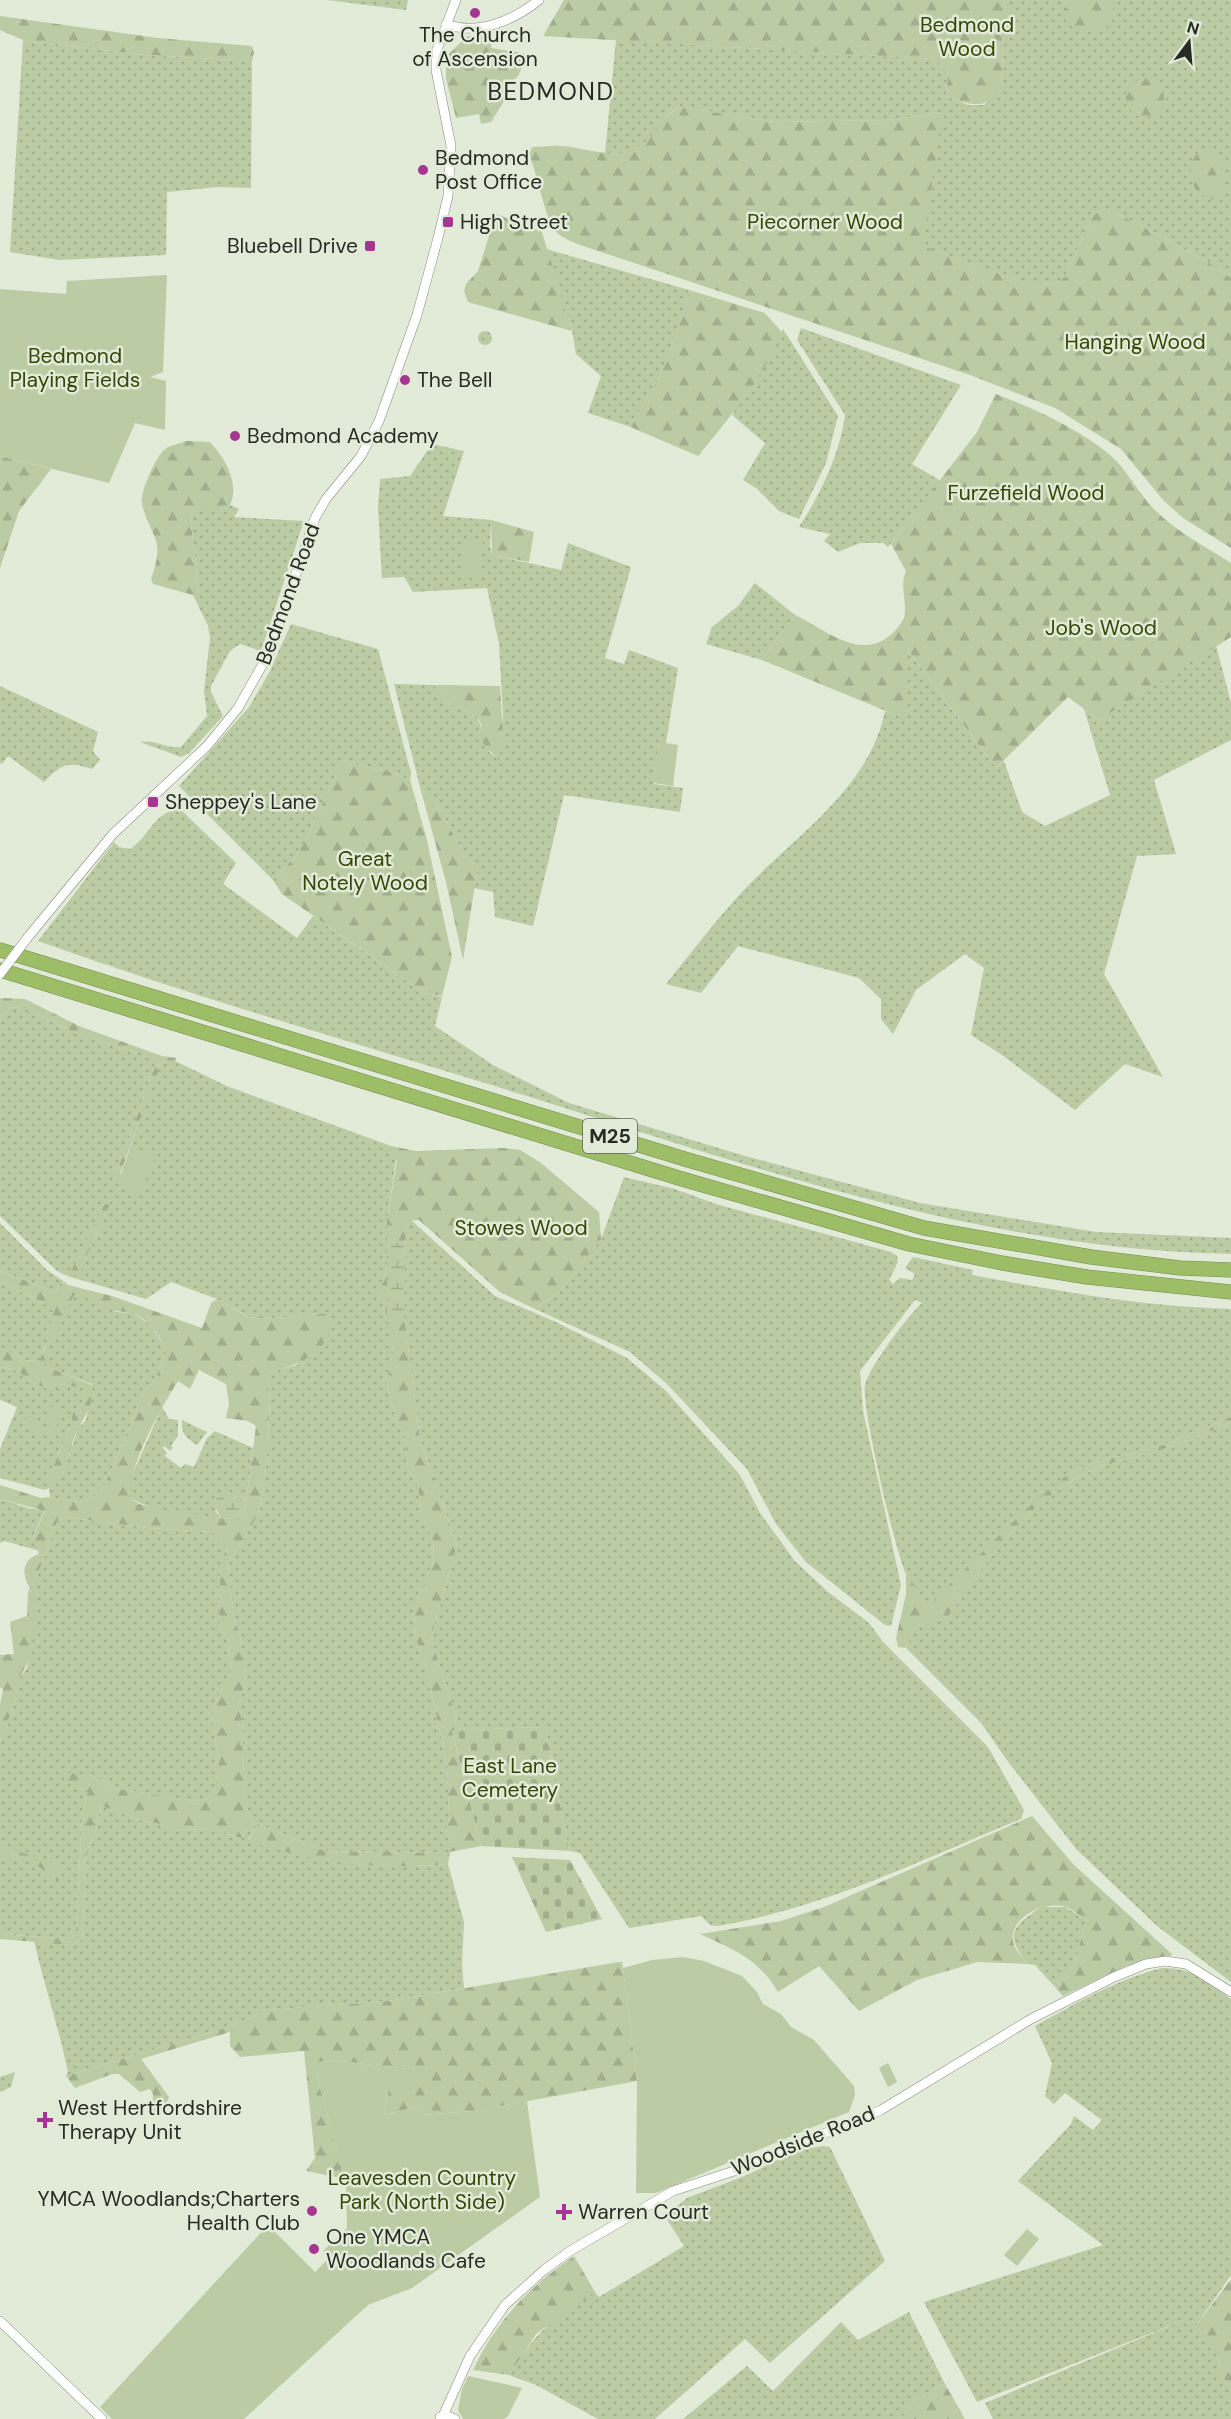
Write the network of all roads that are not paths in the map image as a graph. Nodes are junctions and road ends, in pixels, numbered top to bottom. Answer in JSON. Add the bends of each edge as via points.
{"nodes":[{"id":1,"x":456,"y":0,"type":"edge"},
{"id":2,"x":540,"y":0,"type":"edge"},
{"id":3,"x":446,"y":24,"type":"junction"},
{"id":4,"x":0,"y":950,"type":"edge"},
{"id":5,"x":0,"y":972,"type":"edge"},
{"id":6,"x":1231,"y":1270,"type":"edge"},
{"id":7,"x":1231,"y":1292,"type":"edge"},
{"id":8,"x":1231,"y":1992,"type":"edge"},
{"id":9,"x":0,"y":2321,"type":"edge"},
{"id":10,"x":451,"y":2399,"type":"junction"},
{"id":11,"x":440,"y":2417,"type":"edge"},
{"id":12,"x":454,"y":2418,"type":"edge"},
{"id":13,"x":102,"y":2419,"type":"edge"}],
"edges":[{"from":1,"to":3,"type":"street"},
{"from":2,"to":3,"type":"street","via":[[519,15],[494,24],[462,28]]},
{"from":3,"to":5,"type":"street","name":"Bedmond Road","bridge":true,"via":[[438,42],[436,62],[450,131],[448,196],[407,345],[379,421],[361,456],[315,518],[269,653],[238,708],[207,746],[105,843]]},
{"from":4,"to":6,"type":"highway","number":"M25","via":[[924,1228],[1091,1257]]},
{"from":5,"to":7,"type":"highway","number":"M25","via":[[898,1241],[1087,1277]]},
{"from":8,"to":10,"type":"street","name":"Woodside Road","via":[[1186,1964],[1146,1964],[1031,2019],[881,2110],[684,2187],[646,2206],[553,2264],[505,2305],[470,2356]]},
{"from":9,"to":13,"type":"street"},
{"from":10,"to":11,"type":"street","name":"Woodside Road"},
{"from":10,"to":12,"type":"street","name":"Woodside Road"},
{"from":11,"to":12,"type":"street"}]}
